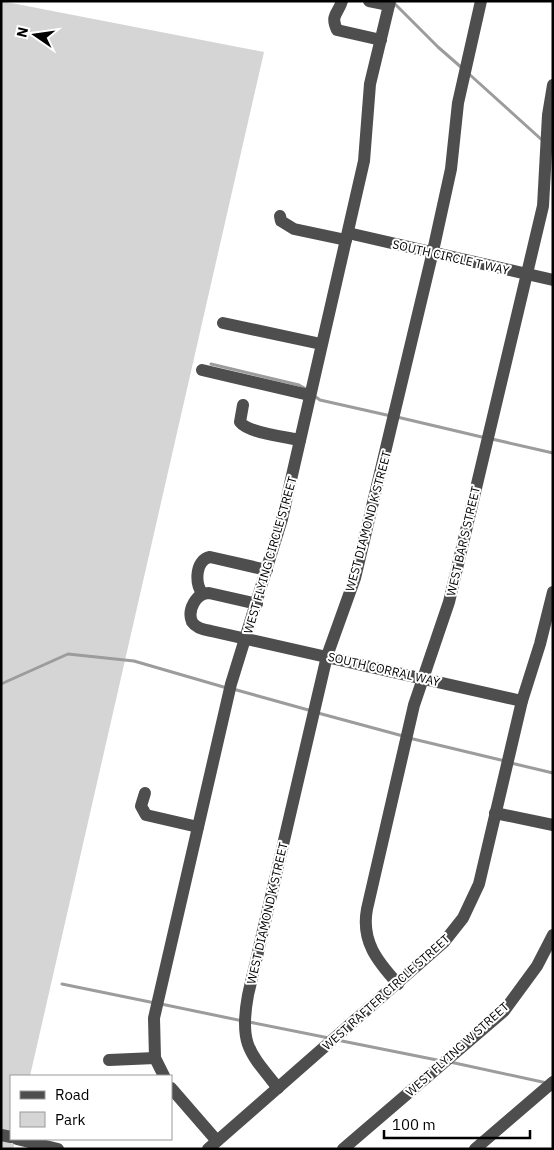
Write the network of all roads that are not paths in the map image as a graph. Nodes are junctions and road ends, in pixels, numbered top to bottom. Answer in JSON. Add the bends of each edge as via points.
{"nodes":[{"id":1,"x":342,"y":1,"type":"edge"},
{"id":2,"x":369,"y":1,"type":"edge"},
{"id":3,"x":481,"y":1,"type":"edge"},
{"id":4,"x":389,"y":3,"type":"edge"},
{"id":5,"x":381,"y":40,"type":"junction"},
{"id":6,"x":553,"y":85,"type":"edge"},
{"id":7,"x":280,"y":216,"type":"dead end"},
{"id":8,"x":347,"y":237,"type":"junction"},
{"id":9,"x":433,"y":252,"type":"junction"},
{"id":10,"x":526,"y":274,"type":"junction"},
{"id":11,"x":553,"y":280,"type":"edge"},
{"id":12,"x":223,"y":323,"type":"dead end"},
{"id":13,"x":321,"y":344,"type":"junction"},
{"id":14,"x":202,"y":370,"type":"dead end"},
{"id":15,"x":309,"y":395,"type":"junction"},
{"id":16,"x":243,"y":404,"type":"dead end"},
{"id":17,"x":300,"y":440,"type":"junction"},
{"id":18,"x":267,"y":570,"type":"junction"},
{"id":19,"x":553,"y":592,"type":"edge"},
{"id":20,"x":202,"y":593,"type":"junction"},
{"id":21,"x":257,"y":604,"type":"junction"},
{"id":22,"x":246,"y":640,"type":"junction"},
{"id":23,"x":326,"y":656,"type":"junction"},
{"id":24,"x":423,"y":678,"type":"junction"},
{"id":25,"x":522,"y":701,"type":"junction"},
{"id":26,"x":145,"y":792,"type":"dead end"},
{"id":27,"x":495,"y":813,"type":"junction"},
{"id":28,"x":553,"y":825,"type":"edge"},
{"id":29,"x":198,"y":827,"type":"junction"},
{"id":30,"x":553,"y":935,"type":"edge"},
{"id":31,"x":398,"y":984,"type":"junction"},
{"id":32,"x":155,"y":1058,"type":"junction"},
{"id":33,"x":109,"y":1060,"type":"dead end"},
{"id":34,"x":164,"y":1075,"type":"edge"},
{"id":35,"x":553,"y":1082,"type":"edge"},
{"id":36,"x":278,"y":1088,"type":"junction"},
{"id":37,"x":172,"y":1089,"type":"edge"},
{"id":38,"x":20,"y":1140,"type":"edge"},
{"id":39,"x":213,"y":1145,"type":"edge"},
{"id":40,"x":37,"y":1146,"type":"edge"},
{"id":41,"x":58,"y":1149,"type":"edge"},
{"id":42,"x":343,"y":1149,"type":"edge"},
{"id":43,"x":475,"y":1149,"type":"edge"}],
"edges":[{"from":1,"to":5,"type":"street","via":[[334,22],[337,30]]},
{"from":2,"to":4,"type":"street"},
{"from":3,"to":9,"type":"street","name":"WEST DIAMOND K STREET","via":[[458,103],[451,169]]},
{"from":4,"to":5,"type":"street","name":"WEST FLYING CIRCLE STREET"},
{"from":5,"to":8,"type":"street","name":"WEST FLYING CIRCLE STREET","via":[[370,84],[364,160]]},
{"from":6,"to":10,"type":"street","name":"WEST BAR S STREET","via":[[542,206]]},
{"from":7,"to":8,"type":"street","name":"SOUTH CIRCLE T WAY","via":[[281,221],[294,229]]},
{"from":8,"to":9,"type":"street","name":"SOUTH CIRCLE T WAY"},
{"from":8,"to":13,"type":"street","name":"WEST FLYING CIRCLE STREET"},
{"from":9,"to":10,"type":"street","name":"SOUTH CIRCLE T WAY"},
{"from":9,"to":23,"type":"street","name":"WEST DIAMOND K STREET","via":[[355,578]]},
{"from":10,"to":11,"type":"street","name":"SOUTH CIRCLE T WAY"},
{"from":10,"to":24,"type":"street","name":"WEST BAR S STREET","via":[[449,602]]},
{"from":12,"to":13,"type":"street"},
{"from":13,"to":15,"type":"street","name":"WEST FLYING CIRCLE STREET"},
{"from":14,"to":15,"type":"street"},
{"from":15,"to":17,"type":"street","name":"WEST FLYING CIRCLE STREET"},
{"from":16,"to":17,"type":"street","via":[[240,422],[243,426]]},
{"from":17,"to":18,"type":"street","name":"WEST FLYING CIRCLE STREET"},
{"from":18,"to":20,"type":"street","via":[[206,558],[200,563],[197,580]]},
{"from":18,"to":21,"type":"street","name":"WEST FLYING CIRCLE STREET"},
{"from":19,"to":25,"type":"street","name":"WEST RAFTER CIRCLE STREET"},
{"from":20,"to":21,"type":"street"},
{"from":20,"to":22,"type":"street","name":"SOUTH CORRAL WAY","via":[[196,598],[192,622],[206,630]]},
{"from":21,"to":22,"type":"street","name":"WEST FLYING CIRCLE STREET"},
{"from":22,"to":23,"type":"street","name":"SOUTH CORRAL WAY"},
{"from":22,"to":29,"type":"street","name":"WEST FLYING CIRCLE STREET","via":[[231,684]]},
{"from":23,"to":24,"type":"street","name":"SOUTH CORRAL WAY"},
{"from":23,"to":36,"type":"street","name":"WEST DIAMOND K STREET","via":[[244,1018],[246,1042]]},
{"from":24,"to":25,"type":"street","name":"SOUTH CORRAL WAY"},
{"from":24,"to":31,"type":"street","name":"WEST BAR S STREET","via":[[365,921],[375,957]]},
{"from":25,"to":27,"type":"street","name":"WEST RAFTER CIRCLE STREET"},
{"from":26,"to":29,"type":"street","via":[[141,806],[146,815]]},
{"from":27,"to":28,"type":"street"},
{"from":27,"to":31,"type":"street","name":"WEST RAFTER CIRCLE STREET","via":[[479,884],[463,918],[444,942]]},
{"from":29,"to":32,"type":"street","name":"WEST FLYING CIRCLE STREET","via":[[154,1018]]},
{"from":30,"to":42,"type":"street","name":"WEST FLYING W STREET","via":[[537,966],[504,1010]]},
{"from":31,"to":36,"type":"street","name":"WEST RAFTER CIRCLE STREET"},
{"from":32,"to":33,"type":"street"},
{"from":32,"to":34,"type":"street","name":"WEST FLYING CIRCLE STREET"},
{"from":35,"to":43,"type":"street"},
{"from":36,"to":39,"type":"street","name":"WEST RAFTER CIRCLE STREET"},
{"from":37,"to":39,"type":"street"},
{"from":38,"to":40,"type":"street"},
{"from":40,"to":41,"type":"street"}]}
